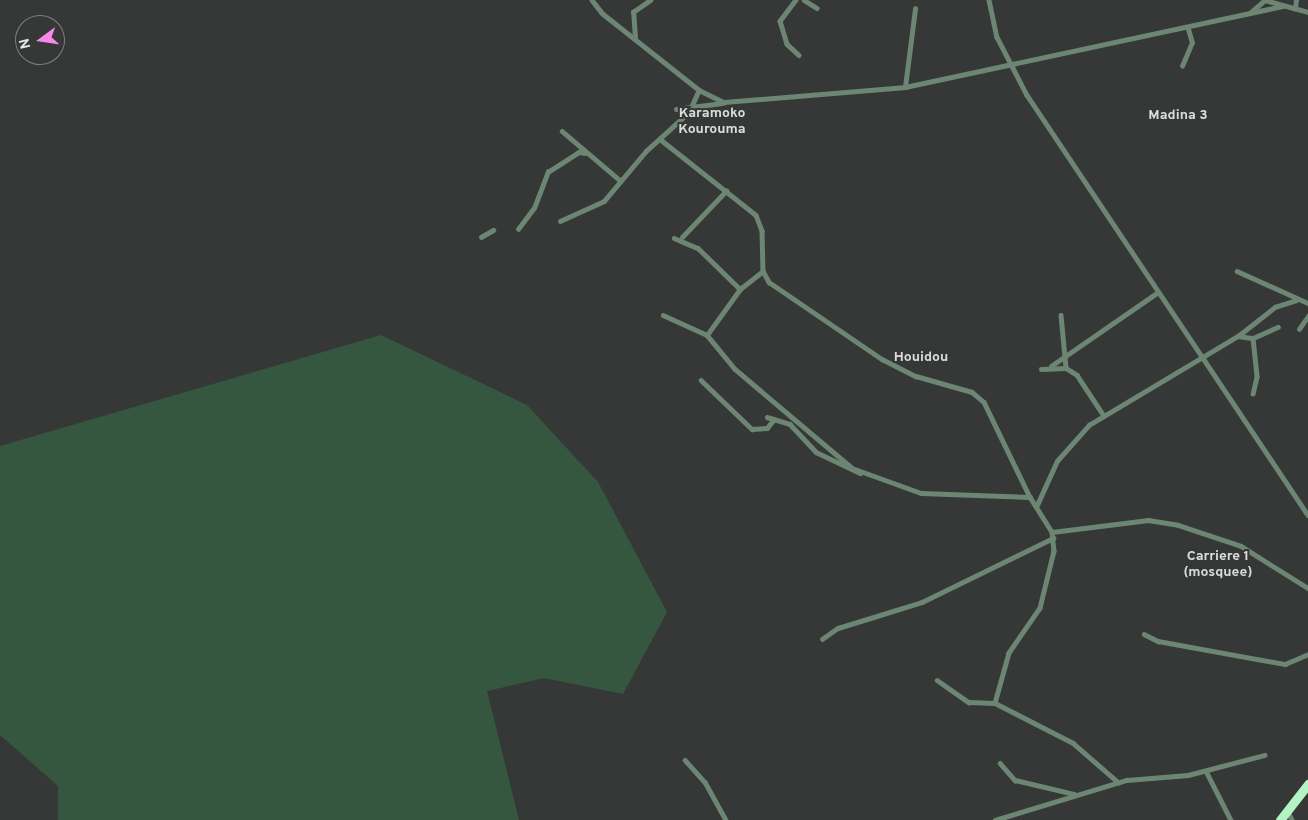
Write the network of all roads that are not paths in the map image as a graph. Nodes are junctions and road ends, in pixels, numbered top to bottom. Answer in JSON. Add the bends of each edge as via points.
{"nodes":[{"id":1,"x":592,"y":0,"type":"edge"},
{"id":2,"x":641,"y":0,"type":"edge"},
{"id":3,"x":650,"y":0,"type":"edge"},
{"id":4,"x":796,"y":0,"type":"edge"},
{"id":5,"x":804,"y":0,"type":"edge"},
{"id":6,"x":989,"y":0,"type":"edge"},
{"id":7,"x":1265,"y":0,"type":"edge"},
{"id":8,"x":1296,"y":0,"type":"edge"},
{"id":9,"x":1282,"y":6,"type":"junction"},
{"id":10,"x":638,"y":8,"type":"junction"},
{"id":11,"x":817,"y":8,"type":"dead end"},
{"id":12,"x":914,"y":9,"type":"dead end"},
{"id":13,"x":1294,"y":9,"type":"junction"},
{"id":14,"x":1308,"y":12,"type":"edge"},
{"id":15,"x":1249,"y":13,"type":"junction"},
{"id":16,"x":1188,"y":29,"type":"junction"},
{"id":17,"x":635,"y":38,"type":"junction"},
{"id":18,"x":799,"y":55,"type":"dead end"},
{"id":19,"x":1182,"y":66,"type":"dead end"},
{"id":20,"x":1010,"y":67,"type":"junction"},
{"id":21,"x":905,"y":87,"type":"junction"},
{"id":22,"x":699,"y":90,"type":"junction"},
{"id":23,"x":724,"y":102,"type":"junction"},
{"id":24,"x":691,"y":107,"type":"junction"},
{"id":25,"x":676,"y":109,"type":"dead end"},
{"id":26,"x":562,"y":131,"type":"dead end"},
{"id":27,"x":660,"y":139,"type":"junction"},
{"id":28,"x":586,"y":153,"type":"junction"},
{"id":29,"x":621,"y":181,"type":"junction"},
{"id":30,"x":726,"y":191,"type":"junction"},
{"id":31,"x":560,"y":221,"type":"dead end"},
{"id":32,"x":518,"y":229,"type":"dead end"},
{"id":33,"x":493,"y":230,"type":"dead end"},
{"id":34,"x":481,"y":237,"type":"dead end"},
{"id":35,"x":682,"y":237,"type":"dead end"},
{"id":36,"x":674,"y":238,"type":"dead end"},
{"id":37,"x":763,"y":271,"type":"junction"},
{"id":38,"x":1237,"y":271,"type":"dead end"},
{"id":39,"x":740,"y":289,"type":"junction"},
{"id":40,"x":1157,"y":293,"type":"junction"},
{"id":41,"x":1296,"y":300,"type":"junction"},
{"id":42,"x":1308,"y":303,"type":"edge"},
{"id":43,"x":662,"y":315,"type":"dead end"},
{"id":44,"x":1061,"y":315,"type":"dead end"},
{"id":45,"x":1308,"y":316,"type":"edge"},
{"id":46,"x":1278,"y":326,"type":"dead end"},
{"id":47,"x":1299,"y":329,"type":"dead end"},
{"id":48,"x":707,"y":335,"type":"junction"},
{"id":49,"x":1238,"y":336,"type":"junction"},
{"id":50,"x":1253,"y":338,"type":"junction"},
{"id":51,"x":1201,"y":355,"type":"junction"},
{"id":52,"x":1065,"y":357,"type":"junction"},
{"id":53,"x":1052,"y":366,"type":"junction"},
{"id":54,"x":1066,"y":368,"type":"junction"},
{"id":55,"x":1041,"y":369,"type":"dead end"},
{"id":56,"x":701,"y":380,"type":"dead end"},
{"id":57,"x":1253,"y":394,"type":"dead end"},
{"id":58,"x":1104,"y":416,"type":"junction"},
{"id":59,"x":767,"y":417,"type":"dead end"},
{"id":60,"x":774,"y":419,"type":"junction"},
{"id":61,"x":868,"y":475,"type":"junction"},
{"id":62,"x":1030,"y":498,"type":"junction"},
{"id":63,"x":1037,"y":505,"type":"junction"},
{"id":64,"x":1308,"y":515,"type":"edge"},
{"id":65,"x":1053,"y":535,"type":"junction"},
{"id":66,"x":1308,"y":588,"type":"edge"},
{"id":67,"x":1144,"y":634,"type":"dead end"},
{"id":68,"x":822,"y":639,"type":"dead end"},
{"id":69,"x":1308,"y":654,"type":"edge"},
{"id":70,"x":937,"y":680,"type":"dead end"},
{"id":71,"x":995,"y":703,"type":"junction"},
{"id":72,"x":1264,"y":755,"type":"dead end"},
{"id":73,"x":685,"y":760,"type":"dead end"},
{"id":74,"x":1000,"y":763,"type":"dead end"},
{"id":75,"x":1206,"y":770,"type":"junction"},
{"id":76,"x":1118,"y":782,"type":"junction"},
{"id":77,"x":1308,"y":784,"type":"edge"},
{"id":78,"x":1074,"y":794,"type":"junction"},
{"id":79,"x":1287,"y":810,"type":"junction"},
{"id":80,"x":726,"y":820,"type":"edge"},
{"id":81,"x":995,"y":820,"type":"edge"},
{"id":82,"x":1231,"y":820,"type":"edge"},
{"id":83,"x":1280,"y":820,"type":"edge"},
{"id":84,"x":1292,"y":820,"type":"edge"}],
"edges":[{"from":1,"to":17,"type":"street"},
{"from":2,"to":10,"type":"street"},
{"from":3,"to":10,"type":"street"},
{"from":4,"to":18,"type":"street","via":[[780,22],[787,44]]},
{"from":5,"to":11,"type":"street"},
{"from":6,"to":20,"type":"street"},
{"from":7,"to":9,"type":"street"},
{"from":7,"to":15,"type":"street"},
{"from":8,"to":13,"type":"street"},
{"from":9,"to":13,"type":"street"},
{"from":9,"to":15,"type":"street"},
{"from":10,"to":17,"type":"street","via":[[632,17]]},
{"from":12,"to":21,"type":"street"},
{"from":13,"to":14,"type":"street"},
{"from":15,"to":16,"type":"street"},
{"from":16,"to":19,"type":"street","via":[[1192,43]]},
{"from":16,"to":20,"type":"street"},
{"from":17,"to":22,"type":"street"},
{"from":20,"to":21,"type":"street"},
{"from":20,"to":40,"type":"street"},
{"from":21,"to":23,"type":"street"},
{"from":22,"to":23,"type":"street"},
{"from":22,"to":24,"type":"street"},
{"from":23,"to":24,"type":"street"},
{"from":24,"to":25,"type":"street"},
{"from":24,"to":27,"type":"street"},
{"from":26,"to":28,"type":"street"},
{"from":27,"to":29,"type":"street"},
{"from":27,"to":30,"type":"street"},
{"from":28,"to":29,"type":"street"},
{"from":28,"to":32,"type":"street","via":[[579,152],[548,172],[534,208]]},
{"from":29,"to":31,"type":"street","via":[[604,201]]},
{"from":30,"to":35,"type":"street"},
{"from":30,"to":37,"type":"street","via":[[756,215],[762,231]]},
{"from":33,"to":34,"type":"street"},
{"from":36,"to":39,"type":"street","via":[[698,248]]},
{"from":37,"to":39,"type":"street"},
{"from":37,"to":62,"type":"street","via":[[769,282],[882,359],[979,396]]},
{"from":38,"to":41,"type":"street"},
{"from":39,"to":48,"type":"street"},
{"from":40,"to":51,"type":"street"},
{"from":40,"to":52,"type":"street"},
{"from":41,"to":42,"type":"street"},
{"from":41,"to":49,"type":"street","via":[[1276,307]]},
{"from":43,"to":48,"type":"street"},
{"from":44,"to":52,"type":"street"},
{"from":45,"to":47,"type":"street"},
{"from":46,"to":50,"type":"street"},
{"from":48,"to":61,"type":"street","via":[[772,403],[847,464]]},
{"from":49,"to":50,"type":"street"},
{"from":49,"to":51,"type":"street"},
{"from":50,"to":57,"type":"street","via":[[1257,377]]},
{"from":51,"to":58,"type":"street"},
{"from":51,"to":64,"type":"street"},
{"from":52,"to":53,"type":"street"},
{"from":52,"to":54,"type":"street"},
{"from":53,"to":54,"type":"street"},
{"from":53,"to":55,"type":"street"},
{"from":54,"to":58,"type":"street","via":[[1077,375]]},
{"from":56,"to":60,"type":"street","via":[[752,429],[767,428]]},
{"from":58,"to":63,"type":"street","via":[[1074,438],[1044,481]]},
{"from":59,"to":60,"type":"street"},
{"from":60,"to":61,"type":"street","via":[[790,424],[830,461]]},
{"from":61,"to":62,"type":"street","via":[[921,493]]},
{"from":62,"to":63,"type":"street"},
{"from":63,"to":65,"type":"street"},
{"from":65,"to":66,"type":"street","via":[[1148,520],[1178,525],[1241,546]]},
{"from":65,"to":68,"type":"street","via":[[922,602],[838,628]]},
{"from":65,"to":71,"type":"street","via":[[1042,601],[1009,653]]},
{"from":67,"to":69,"type":"street","via":[[1158,641],[1285,664]]},
{"from":70,"to":71,"type":"street","via":[[969,702]]},
{"from":71,"to":76,"type":"street","via":[[1073,743]]},
{"from":72,"to":75,"type":"street"},
{"from":73,"to":80,"type":"street","via":[[705,782]]},
{"from":74,"to":78,"type":"street","via":[[1008,775],[1024,784]]},
{"from":75,"to":76,"type":"street"},
{"from":75,"to":82,"type":"street"},
{"from":76,"to":78,"type":"street"},
{"from":77,"to":79,"type":"highway"},
{"from":78,"to":81,"type":"street"},
{"from":79,"to":83,"type":"highway"},
{"from":79,"to":84,"type":"street"}]}
